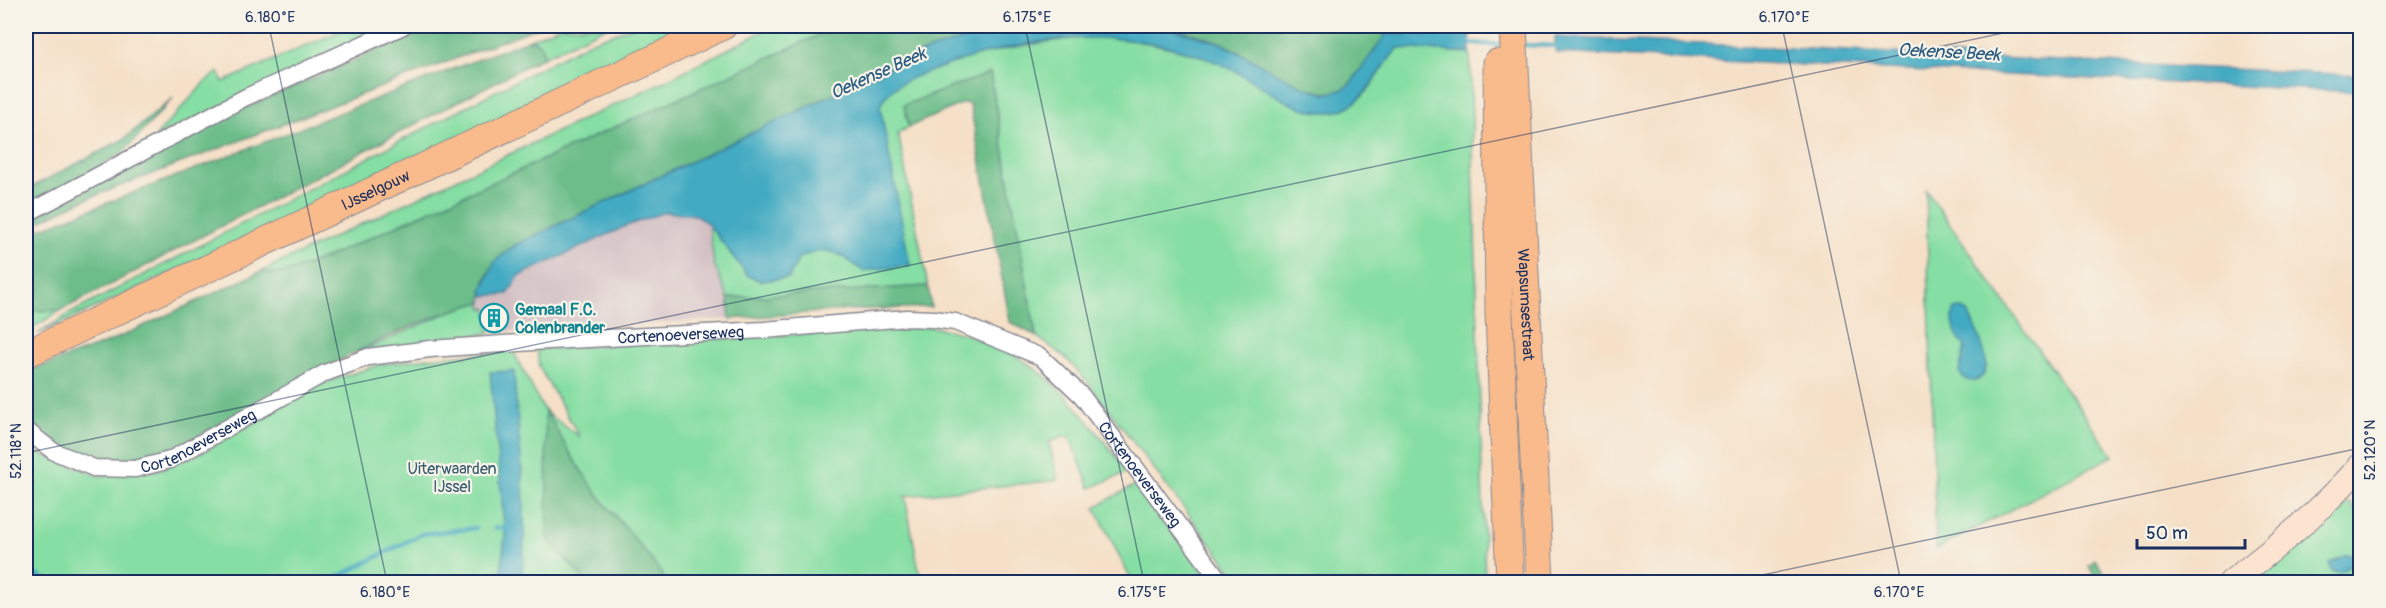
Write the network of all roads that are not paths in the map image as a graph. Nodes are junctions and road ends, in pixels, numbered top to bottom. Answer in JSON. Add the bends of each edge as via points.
{"nodes":[{"id":1,"x":403,"y":26,"type":"edge"},
{"id":2,"x":723,"y":26,"type":"edge"},
{"id":3,"x":1504,"y":30,"type":"edge"},
{"id":4,"x":1506,"y":63,"type":"junction"},
{"id":5,"x":26,"y":214,"type":"edge"},
{"id":6,"x":26,"y":354,"type":"edge"},
{"id":7,"x":26,"y":430,"type":"edge"},
{"id":8,"x":2361,"y":466,"type":"edge"},
{"id":9,"x":1221,"y":582,"type":"edge"},
{"id":10,"x":1510,"y":582,"type":"edge"},
{"id":11,"x":1540,"y":582,"type":"edge"},
{"id":12,"x":2231,"y":582,"type":"edge"}],
"edges":[{"from":1,"to":5,"type":"street","via":[[244,98]]},
{"from":2,"to":6,"type":"main road","name":"IJsselgouw"},
{"from":3,"to":4,"type":"main road","name":"Wapsumsestraat"},
{"from":4,"to":10,"type":"main road","name":"Wapsumsestraat","via":[[1499,314]]},
{"from":4,"to":11,"type":"main road","name":"Wapsumsestraat"},
{"from":7,"to":9,"type":"street","name":"Cortenoeverseweg","via":[[53,451],[94,468],[135,469],[170,459],[325,373],[368,357],[548,341],[934,319],[966,326],[1041,357],[1082,396]]},
{"from":8,"to":12,"type":"street","via":[[2273,550]]}]}
